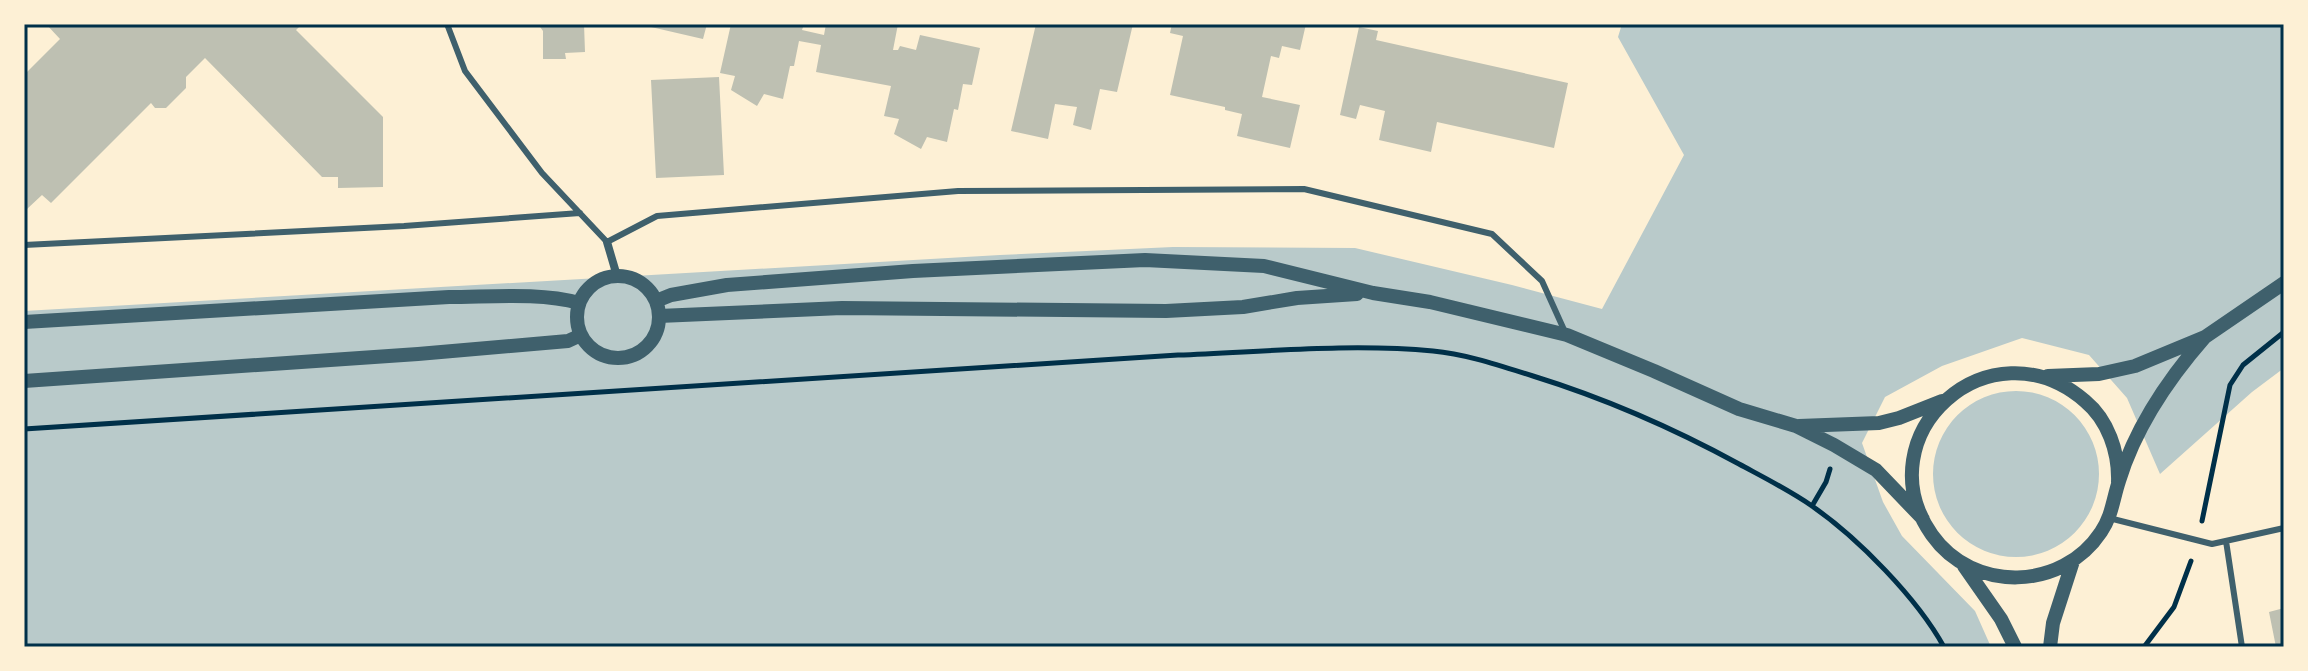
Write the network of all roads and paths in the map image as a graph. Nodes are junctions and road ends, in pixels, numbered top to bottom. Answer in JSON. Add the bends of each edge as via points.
{"nodes":[{"id":1,"x":447,"y":24,"type":"edge"},
{"id":2,"x":580,"y":213,"type":"junction"},
{"id":3,"x":607,"y":242,"type":"junction"},
{"id":4,"x":24,"y":245,"type":"edge"},
{"id":5,"x":617,"y":276,"type":"junction"},
{"id":6,"x":2284,"y":283,"type":"edge"},
{"id":7,"x":1373,"y":293,"type":"junction"},
{"id":8,"x":579,"y":303,"type":"junction"},
{"id":9,"x":658,"y":308,"type":"junction"},
{"id":10,"x":24,"y":322,"type":"edge"},
{"id":11,"x":2284,"y":332,"type":"edge"},
{"id":12,"x":581,"y":335,"type":"junction"},
{"id":13,"x":1567,"y":335,"type":"junction"},
{"id":14,"x":2205,"y":337,"type":"junction"},
{"id":15,"x":2043,"y":376,"type":"junction"},
{"id":16,"x":24,"y":381,"type":"edge"},
{"id":17,"x":1946,"y":399,"type":"junction"},
{"id":18,"x":1796,"y":426,"type":"junction"},
{"id":19,"x":24,"y":429,"type":"edge"},
{"id":20,"x":2118,"y":482,"type":"junction"},
{"id":21,"x":2109,"y":518,"type":"junction"},
{"id":22,"x":1923,"y":519,"type":"junction"},
{"id":23,"x":2284,"y":528,"type":"edge"},
{"id":24,"x":2197,"y":540,"type":"junction"},
{"id":25,"x":2226,"y":541,"type":"junction"},
{"id":26,"x":2073,"y":561,"type":"junction"},
{"id":27,"x":1961,"y":563,"type":"junction"},
{"id":28,"x":1944,"y":647,"type":"edge"},
{"id":29,"x":2015,"y":647,"type":"edge"},
{"id":30,"x":2050,"y":647,"type":"edge"},
{"id":31,"x":2144,"y":647,"type":"edge"},
{"id":32,"x":2242,"y":647,"type":"edge"}],
"edges":[{"from":1,"to":2,"type":"lane","via":[[465,71],[542,173]]},
{"from":2,"to":3,"type":"lane"},
{"from":2,"to":4,"type":"lane"},
{"from":3,"to":5,"type":"street"},
{"from":3,"to":13,"type":"lane","via":[[657,216],[958,191],[1304,189],[1492,234],[1542,281]]},
{"from":5,"to":8,"type":"street","via":[[593,283]]},
{"from":5,"to":9,"type":"street","via":[[640,282]]},
{"from":6,"to":14,"type":"street"},
{"from":7,"to":9,"type":"street","via":[[1166,311]]},
{"from":7,"to":9,"type":"street","via":[[1264,266],[1145,260],[727,285],[671,295]]},
{"from":7,"to":13,"type":"street"},
{"from":8,"to":10,"type":"street","via":[[449,297]]},
{"from":8,"to":12,"type":"street"},
{"from":9,"to":12,"type":"street","via":[[651,342],[628,357],[601,354]]},
{"from":11,"to":24,"type":"path","via":[[2243,365],[2230,385]]},
{"from":12,"to":16,"type":"street","via":[[568,341],[418,354]]},
{"from":13,"to":18,"type":"street","via":[[1739,409]]},
{"from":14,"to":15,"type":"street","via":[[2119,371]]},
{"from":14,"to":20,"type":"street","via":[[2151,412]]},
{"from":15,"to":17,"type":"street","via":[[1990,376]]},
{"from":15,"to":20,"type":"street","via":[[2077,393],[2100,418],[2114,445]]},
{"from":17,"to":18,"type":"street","via":[[1879,423]]},
{"from":17,"to":22,"type":"street","via":[[1925,427],[1914,457],[1915,499]]},
{"from":18,"to":22,"type":"street","via":[[1876,470]]},
{"from":19,"to":28,"type":"path","via":[[1178,355],[1361,348],[1435,351],[1572,388],[1666,426],[1784,488],[1869,555]]},
{"from":20,"to":21,"type":"street"},
{"from":21,"to":24,"type":"lane"},
{"from":21,"to":26,"type":"street","via":[[2091,546]]},
{"from":22,"to":27,"type":"street","via":[[1939,545]]},
{"from":23,"to":25,"type":"lane"},
{"from":24,"to":25,"type":"lane"},
{"from":24,"to":31,"type":"path","via":[[2174,607]]},
{"from":25,"to":32,"type":"lane"},
{"from":26,"to":27,"type":"street","via":[[2042,575],[2007,578]]},
{"from":26,"to":30,"type":"street"},
{"from":27,"to":29,"type":"street"}]}
